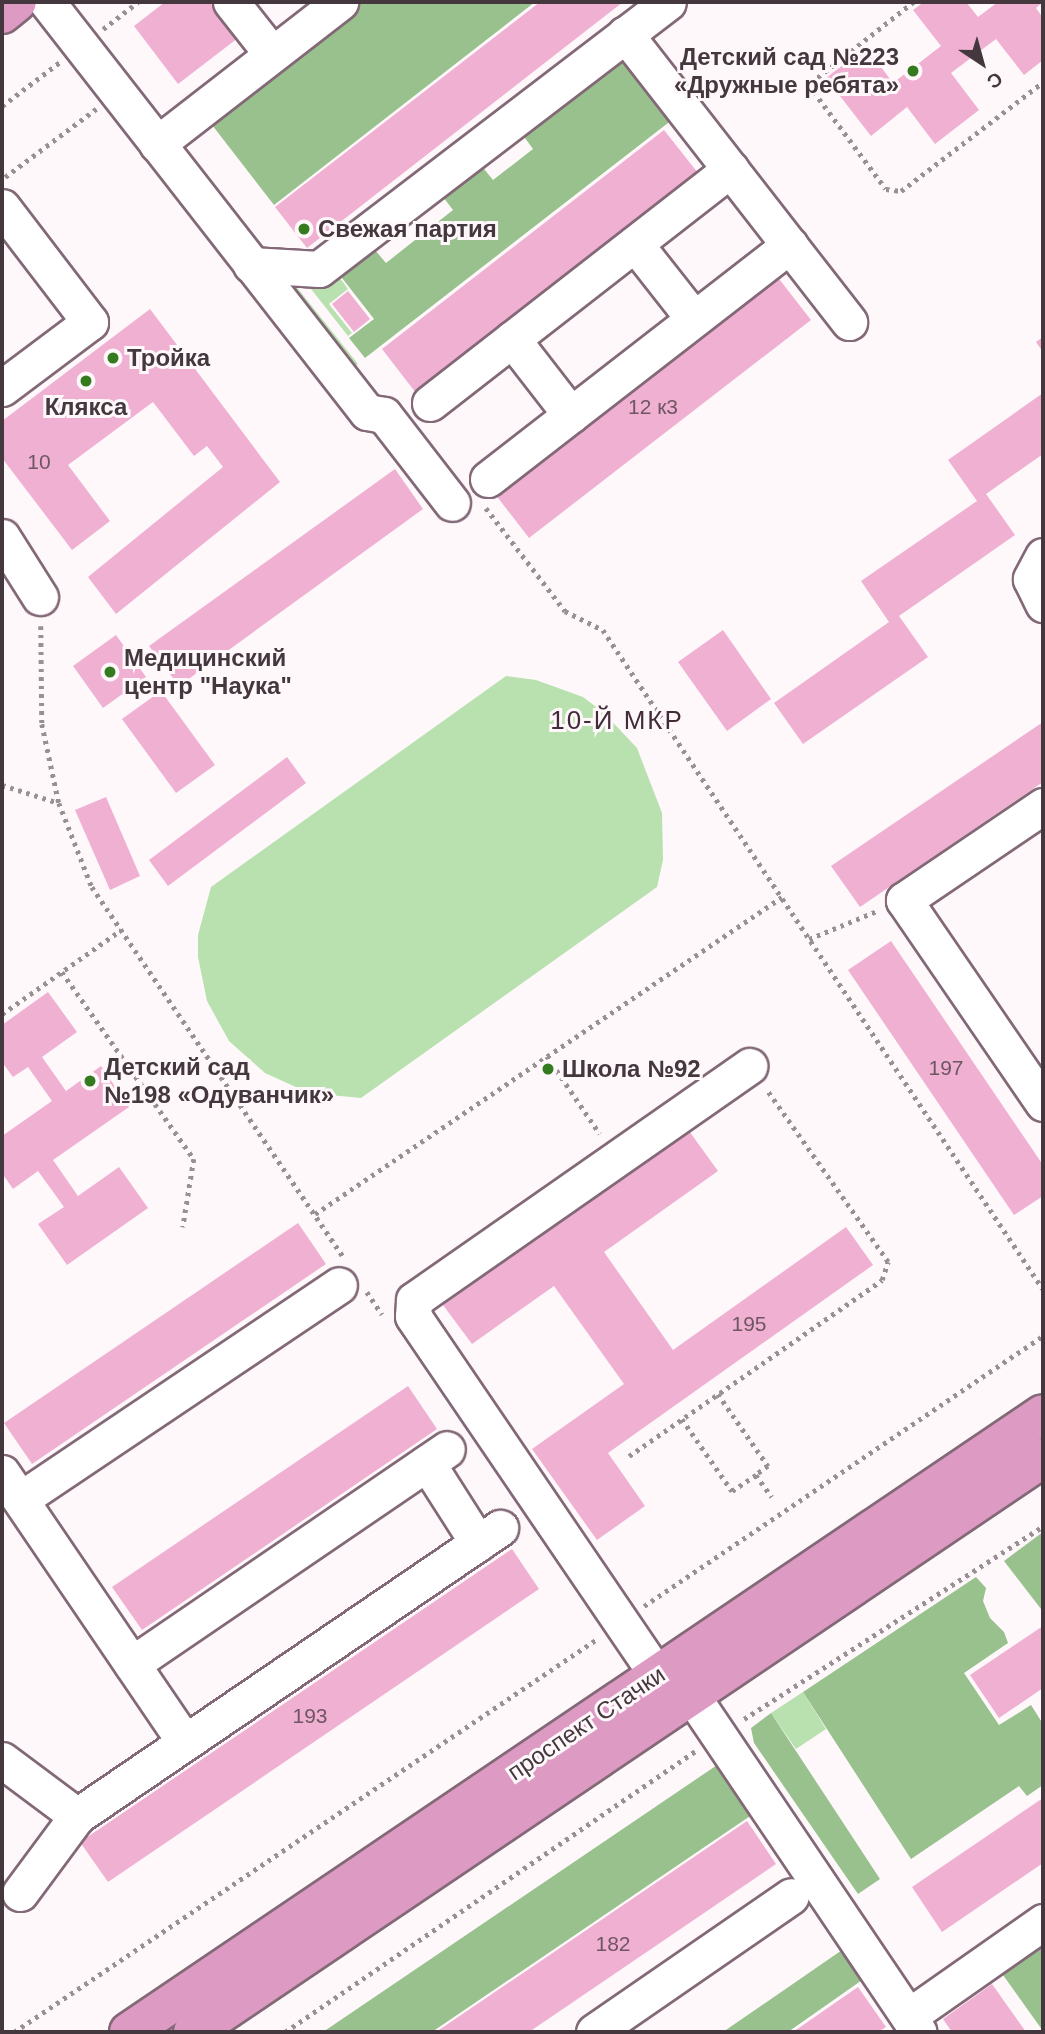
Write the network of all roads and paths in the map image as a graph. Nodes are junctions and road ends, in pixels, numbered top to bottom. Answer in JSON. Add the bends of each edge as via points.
{"nodes":[{"id":1,"x":17,"y":2,"type":"edge"},
{"id":2,"x":47,"y":2,"type":"edge"},
{"id":3,"x":231,"y":2,"type":"edge"},
{"id":4,"x":340,"y":2,"type":"edge"},
{"id":5,"x":668,"y":2,"type":"edge"},
{"id":6,"x":914,"y":2,"type":"edge"},
{"id":7,"x":2,"y":14,"type":"edge"},
{"id":8,"x":625,"y":34,"type":"junction"},
{"id":9,"x":272,"y":54,"type":"junction"},
{"id":10,"x":1043,"y":82,"type":"edge"},
{"id":11,"x":118,"y":93,"type":"junction"},
{"id":12,"x":157,"y":144,"type":"junction"},
{"id":13,"x":731,"y":169,"type":"junction"},
{"id":14,"x":2,"y":180,"type":"edge"},
{"id":15,"x":2,"y":207,"type":"edge"},
{"id":16,"x":635,"y":244,"type":"junction"},
{"id":17,"x":790,"y":245,"type":"junction"},
{"id":18,"x":251,"y":265,"type":"junction"},
{"id":19,"x":694,"y":320,"type":"junction"},
{"id":20,"x":849,"y":322,"type":"dead end"},
{"id":21,"x":512,"y":339,"type":"junction"},
{"id":22,"x":2,"y":388,"type":"edge"},
{"id":23,"x":430,"y":403,"type":"dead end"},
{"id":24,"x":571,"y":415,"type":"junction"},
{"id":25,"x":474,"y":495,"type":"junction"},
{"id":26,"x":2,"y":537,"type":"edge"},
{"id":27,"x":1043,"y":556,"type":"edge"},
{"id":28,"x":40,"y":597,"type":"joint"},
{"id":29,"x":1043,"y":604,"type":"edge"},
{"id":30,"x":2,"y":785,"type":"edge"},
{"id":31,"x":59,"y":803,"type":"junction"},
{"id":32,"x":1043,"y":806,"type":"edge"},
{"id":33,"x":782,"y":897,"type":"junction"},
{"id":34,"x":904,"y":900,"type":"junction"},
{"id":35,"x":121,"y":930,"type":"junction"},
{"id":36,"x":810,"y":939,"type":"junction"},
{"id":37,"x":61,"y":972,"type":"junction"},
{"id":38,"x":2,"y":1014,"type":"edge"},
{"id":39,"x":547,"y":1056,"type":"junction"},
{"id":40,"x":749,"y":1066,"type":"joint"},
{"id":41,"x":1043,"y":1103,"type":"edge"},
{"id":42,"x":617,"y":1158,"type":"junction"},
{"id":43,"x":315,"y":1214,"type":"junction"},
{"id":44,"x":183,"y":1227,"type":"dead end"},
{"id":45,"x":350,"y":1278,"type":"junction"},
{"id":46,"x":1043,"y":1289,"type":"edge"},
{"id":47,"x":385,"y":1318,"type":"dead end"},
{"id":48,"x":1043,"y":1336,"type":"edge"},
{"id":49,"x":718,"y":1394,"type":"junction"},
{"id":50,"x":1043,"y":1414,"type":"edge"},
{"id":51,"x":682,"y":1419,"type":"junction"},
{"id":52,"x":629,"y":1456,"type":"dead end"},
{"id":53,"x":1043,"y":1458,"type":"edge"},
{"id":54,"x":756,"y":1475,"type":"junction"},
{"id":55,"x":11,"y":1486,"type":"edge"},
{"id":56,"x":772,"y":1497,"type":"dead end"},
{"id":57,"x":1043,"y":1526,"type":"edge"},
{"id":58,"x":606,"y":1624,"type":"junction"},
{"id":59,"x":132,"y":1664,"type":"junction"},
{"id":60,"x":657,"y":1675,"type":"junction"},
{"id":61,"x":692,"y":1696,"type":"junction"},
{"id":62,"x":719,"y":1736,"type":"junction"},
{"id":63,"x":184,"y":1741,"type":"junction"},
{"id":64,"x":2,"y":1760,"type":"edge"},
{"id":65,"x":77,"y":1816,"type":"junction"},
{"id":66,"x":20,"y":1893,"type":"dead end"},
{"id":67,"x":791,"y":1896,"type":"dead end"},
{"id":68,"x":1043,"y":1922,"type":"edge"},
{"id":69,"x":914,"y":2024,"type":"edge"},
{"id":70,"x":215,"y":2026,"type":"edge"},
{"id":71,"x":14,"y":2032,"type":"edge"},
{"id":72,"x":129,"y":2032,"type":"edge"},
{"id":73,"x":285,"y":2032,"type":"edge"},
{"id":74,"x":594,"y":2032,"type":"edge"}],
"edges":[{"from":1,"to":7,"type":"main road"},
{"from":2,"to":11,"type":"lane"},
{"from":3,"to":9,"type":"lane"},
{"from":4,"to":9,"type":"lane"},
{"from":5,"to":8,"type":"lane"},
{"from":6,"to":10,"type":"path","via":[[810,85],[886,189],[901,191]]},
{"from":8,"to":13,"type":"lane"},
{"from":8,"to":18,"type":"lane","via":[[319,269]]},
{"from":9,"to":12,"type":"lane"},
{"from":11,"to":12,"type":"lane"},
{"from":11,"to":14,"type":"path"},
{"from":12,"to":18,"type":"lane"},
{"from":13,"to":16,"type":"lane"},
{"from":13,"to":17,"type":"lane"},
{"from":15,"to":22,"type":"lane","via":[[90,322]]},
{"from":16,"to":19,"type":"lane"},
{"from":16,"to":21,"type":"lane"},
{"from":17,"to":19,"type":"lane"},
{"from":17,"to":20,"type":"lane"},
{"from":18,"to":25,"type":"lane","via":[[367,412],[384,415]]},
{"from":19,"to":24,"type":"lane"},
{"from":21,"to":23,"type":"lane"},
{"from":21,"to":24,"type":"lane"},
{"from":24,"to":25,"type":"lane"},
{"from":25,"to":33,"type":"path","via":[[565,611],[603,630]]},
{"from":26,"to":28,"type":"lane"},
{"from":27,"to":29,"type":"lane","via":[[1031,579]]},
{"from":28,"to":31,"type":"path","via":[[42,724]]},
{"from":30,"to":31,"type":"path"},
{"from":31,"to":35,"type":"path","via":[[92,887]]},
{"from":32,"to":34,"type":"lane"},
{"from":33,"to":36,"type":"path"},
{"from":33,"to":39,"type":"path"},
{"from":34,"to":36,"type":"path"},
{"from":34,"to":41,"type":"lane"},
{"from":35,"to":37,"type":"path"},
{"from":35,"to":43,"type":"path"},
{"from":36,"to":46,"type":"path"},
{"from":37,"to":38,"type":"path"},
{"from":37,"to":44,"type":"path","via":[[194,1159]]},
{"from":39,"to":42,"type":"path"},
{"from":39,"to":43,"type":"path"},
{"from":40,"to":42,"type":"lane"},
{"from":40,"to":49,"type":"path","via":[[888,1262],[882,1280]]},
{"from":42,"to":58,"type":"lane","via":[[414,1300],[413,1316]]},
{"from":43,"to":45,"type":"path"},
{"from":45,"to":47,"type":"path"},
{"from":45,"to":55,"type":"lane"},
{"from":48,"to":58,"type":"path"},
{"from":49,"to":51,"type":"path"},
{"from":49,"to":54,"type":"path","via":[[768,1466]]},
{"from":50,"to":60,"type":"main road","name":"проспект Стачки"},
{"from":51,"to":52,"type":"path"},
{"from":51,"to":54,"type":"path","via":[[732,1490]]},
{"from":53,"to":61,"type":"main road","name":"проспект Стачки"},
{"from":54,"to":56,"type":"path"},
{"from":55,"to":59,"type":"lane"},
{"from":57,"to":62,"type":"path"},
{"from":58,"to":60,"type":"lane"},
{"from":58,"to":71,"type":"path","via":[[600,1637]]},
{"from":59,"to":63,"type":"lane"},
{"from":59,"to":63,"type":"lane","via":[[437,1456],[489,1535]]},
{"from":60,"to":72,"type":"main road","name":"проспект Стачки"},
{"from":61,"to":62,"type":"lane"},
{"from":61,"to":70,"type":"main road","name":"проспект Стачки"},
{"from":62,"to":69,"type":"lane"},
{"from":62,"to":73,"type":"path"},
{"from":63,"to":65,"type":"lane"},
{"from":64,"to":65,"type":"lane"},
{"from":65,"to":66,"type":"lane"},
{"from":67,"to":74,"type":"lane"},
{"from":68,"to":69,"type":"lane"}]}
